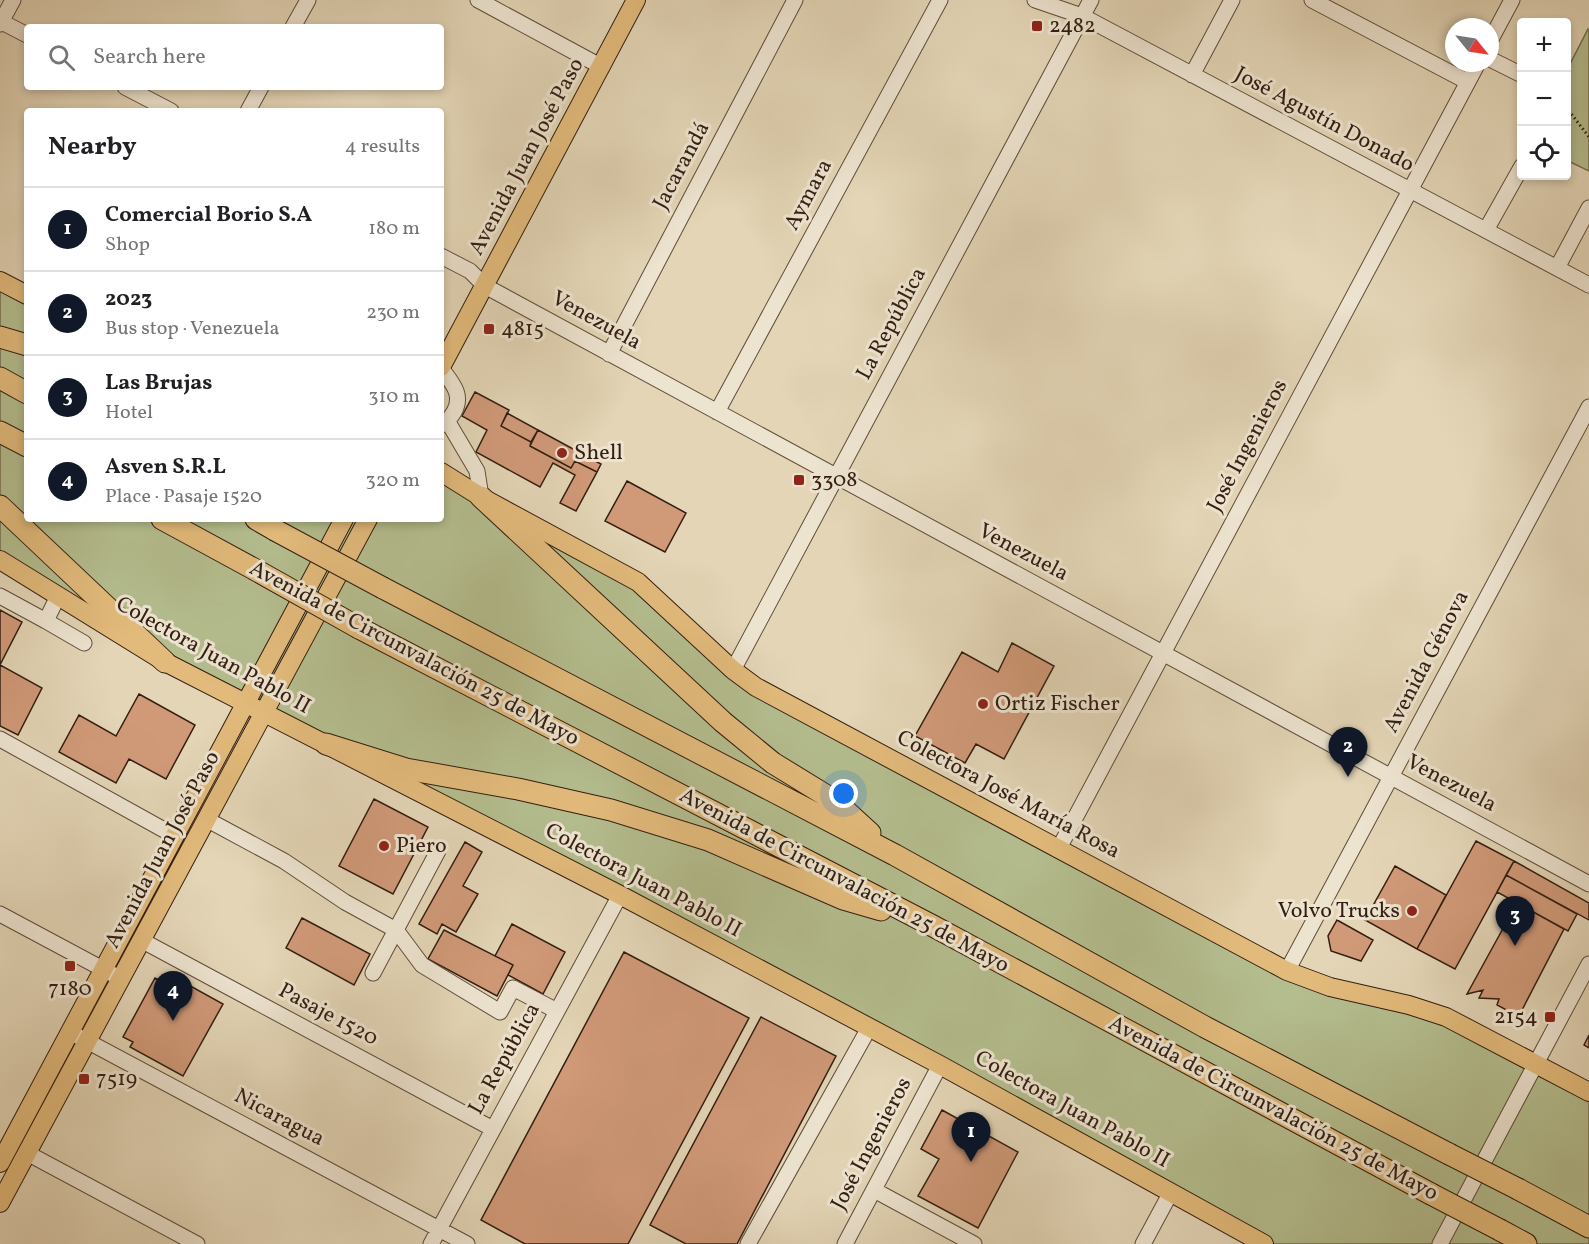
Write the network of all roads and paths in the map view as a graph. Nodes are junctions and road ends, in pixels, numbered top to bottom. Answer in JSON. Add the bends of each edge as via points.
{"nodes":[{"id":1,"x":13,"y":0,"type":"edge"},
{"id":2,"x":308,"y":0,"type":"edge"},
{"id":3,"x":478,"y":0,"type":"edge"},
{"id":4,"x":636,"y":0,"type":"edge"},
{"id":5,"x":795,"y":0,"type":"edge"},
{"id":6,"x":940,"y":0,"type":"edge"},
{"id":7,"x":1035,"y":0,"type":"edge"},
{"id":8,"x":1091,"y":0,"type":"edge"},
{"id":9,"x":1232,"y":0,"type":"edge"},
{"id":10,"x":1312,"y":0,"type":"edge"},
{"id":11,"x":1512,"y":0,"type":"edge"},
{"id":12,"x":1082,"y":16,"type":"junction"},
{"id":13,"x":0,"y":22,"type":"edge"},
{"id":14,"x":295,"y":24,"type":"edge"},
{"id":15,"x":1499,"y":24,"type":"edge"},
{"id":16,"x":24,"y":34,"type":"edge"},
{"id":17,"x":1499,"y":64,"type":"edge"},
{"id":18,"x":602,"y":67,"type":"junction"},
{"id":19,"x":1473,"y":72,"type":"edge"},
{"id":20,"x":1517,"y":73,"type":"edge"},
{"id":21,"x":1192,"y":75,"type":"junction"},
{"id":22,"x":1468,"y":82,"type":"junction"},
{"id":23,"x":131,"y":90,"type":"edge"},
{"id":24,"x":259,"y":90,"type":"edge"},
{"id":25,"x":165,"y":108,"type":"edge"},
{"id":26,"x":250,"y":108,"type":"edge"},
{"id":27,"x":1571,"y":114,"type":"edge"},
{"id":28,"x":1589,"y":137,"type":"edge"},
{"id":29,"x":1517,"y":173,"type":"edge"},
{"id":30,"x":1410,"y":191,"type":"junction"},
{"id":31,"x":1589,"y":208,"type":"edge"},
{"id":32,"x":1486,"y":230,"type":"junction"},
{"id":33,"x":444,"y":258,"type":"edge"},
{"id":34,"x":1557,"y":268,"type":"junction"},
{"id":35,"x":0,"y":281,"type":"edge"},
{"id":36,"x":1589,"y":285,"type":"edge"},
{"id":37,"x":484,"y":286,"type":"junction"},
{"id":38,"x":24,"y":293,"type":"edge"},
{"id":39,"x":0,"y":337,"type":"edge"},
{"id":40,"x":24,"y":344,"type":"edge"},
{"id":41,"x":609,"y":354,"type":"junction"},
{"id":42,"x":444,"y":362,"type":"edge"},
{"id":43,"x":444,"y":372,"type":"edge"},
{"id":44,"x":0,"y":378,"type":"edge"},
{"id":45,"x":24,"y":391,"type":"edge"},
{"id":46,"x":1589,"y":407,"type":"edge"},
{"id":47,"x":717,"y":412,"type":"junction"},
{"id":48,"x":444,"y":424,"type":"edge"},
{"id":49,"x":0,"y":432,"type":"edge"},
{"id":50,"x":24,"y":444,"type":"edge"},
{"id":51,"x":444,"y":474,"type":"edge"},
{"id":52,"x":836,"y":477,"type":"junction"},
{"id":53,"x":481,"y":497,"type":"junction"},
{"id":54,"x":0,"y":506,"type":"edge"},
{"id":55,"x":168,"y":522,"type":"edge"},
{"id":56,"x":261,"y":522,"type":"edge"},
{"id":57,"x":342,"y":522,"type":"edge"},
{"id":58,"x":366,"y":522,"type":"edge"},
{"id":59,"x":0,"y":560,"type":"edge"},
{"id":60,"x":0,"y":596,"type":"edge"},
{"id":61,"x":58,"y":596,"type":"junction"},
{"id":62,"x":46,"y":621,"type":"junction"},
{"id":63,"x":84,"y":643,"type":"dead end"},
{"id":64,"x":1163,"y":654,"type":"junction"},
{"id":65,"x":165,"y":662,"type":"junction"},
{"id":66,"x":732,"y":670,"type":"junction"},
{"id":67,"x":244,"y":705,"type":"junction"},
{"id":68,"x":263,"y":714,"type":"junction"},
{"id":69,"x":0,"y":739,"type":"edge"},
{"id":70,"x":326,"y":744,"type":"junction"},
{"id":71,"x":1391,"y":777,"type":"junction"},
{"id":72,"x":206,"y":819,"type":"junction"},
{"id":73,"x":175,"y":836,"type":"junction"},
{"id":74,"x":1058,"y":850,"type":"junction"},
{"id":75,"x":438,"y":851,"type":"dead end"},
{"id":76,"x":895,"y":855,"type":"junction"},
{"id":77,"x":1589,"y":884,"type":"edge"},
{"id":78,"x":620,"y":896,"type":"junction"},
{"id":79,"x":0,"y":914,"type":"edge"},
{"id":80,"x":933,"y":926,"type":"junction"},
{"id":81,"x":396,"y":930,"type":"junction"},
{"id":82,"x":141,"y":940,"type":"junction"},
{"id":83,"x":1589,"y":964,"type":"edge"},
{"id":84,"x":103,"y":970,"type":"junction"},
{"id":85,"x":1287,"y":971,"type":"junction"},
{"id":86,"x":373,"y":973,"type":"dead end"},
{"id":87,"x":120,"y":979,"type":"junction"},
{"id":88,"x":557,"y":1011,"type":"junction"},
{"id":89,"x":870,"y":1028,"type":"junction"},
{"id":90,"x":70,"y":1032,"type":"junction"},
{"id":91,"x":87,"y":1041,"type":"junction"},
{"id":92,"x":1537,"y":1064,"type":"junction"},
{"id":93,"x":940,"y":1065,"type":"junction"},
{"id":94,"x":1589,"y":1092,"type":"edge"},
{"id":95,"x":493,"y":1129,"type":"junction"},
{"id":96,"x":27,"y":1153,"type":"junction"},
{"id":97,"x":0,"y":1163,"type":"edge"},
{"id":98,"x":6,"y":1178,"type":"edge"},
{"id":99,"x":874,"y":1190,"type":"junction"},
{"id":100,"x":1171,"y":1191,"type":"junction"},
{"id":101,"x":0,"y":1203,"type":"edge"},
{"id":102,"x":1589,"y":1227,"type":"edge"},
{"id":103,"x":439,"y":1229,"type":"junction"},
{"id":104,"x":197,"y":1244,"type":"edge"},
{"id":105,"x":431,"y":1244,"type":"edge"},
{"id":106,"x":467,"y":1244,"type":"edge"},
{"id":107,"x":748,"y":1244,"type":"edge"},
{"id":108,"x":845,"y":1244,"type":"edge"},
{"id":109,"x":974,"y":1244,"type":"edge"},
{"id":110,"x":1143,"y":1244,"type":"edge"},
{"id":111,"x":1264,"y":1244,"type":"edge"},
{"id":112,"x":1440,"y":1244,"type":"edge"},
{"id":113,"x":1526,"y":1244,"type":"edge"}],
"edges":[{"from":1,"to":13,"type":"street"},
{"from":2,"to":14,"type":"street"},
{"from":3,"to":18,"type":"street"},
{"from":4,"to":18,"type":"main road","name":"Avenida Juan José Paso"},
{"from":5,"to":41,"type":"street","name":"Jacarandá"},
{"from":6,"to":47,"type":"street","name":"Aymara"},
{"from":7,"to":12,"type":"street","name":"José Agustín Donado"},
{"from":8,"to":12,"type":"street","name":"La República"},
{"from":9,"to":21,"type":"street"},
{"from":10,"to":22,"type":"street"},
{"from":11,"to":15,"type":"street"},
{"from":12,"to":21,"type":"street","name":"José Agustín Donado"},
{"from":12,"to":52,"type":"street","name":"La República"},
{"from":13,"to":16,"type":"street"},
{"from":17,"to":20,"type":"street"},
{"from":18,"to":37,"type":"main road","name":"Avenida Juan José Paso"},
{"from":19,"to":22,"type":"street","name":"José Ingenieros"},
{"from":21,"to":30,"type":"street","name":"José Agustín Donado"},
{"from":22,"to":30,"type":"street","name":"José Ingenieros"},
{"from":23,"to":25,"type":"street"},
{"from":24,"to":26,"type":"street"},
{"from":27,"to":28,"type":"path"},
{"from":29,"to":32,"type":"street"},
{"from":30,"to":32,"type":"street","name":"José Agustín Donado"},
{"from":30,"to":64,"type":"street","name":"José Ingenieros"},
{"from":31,"to":34,"type":"street"},
{"from":32,"to":34,"type":"street","name":"José Agustín Donado"},
{"from":33,"to":37,"type":"street","name":"Venezuela","via":[[470,271]]},
{"from":34,"to":36,"type":"street","name":"José Agustín Donado"},
{"from":35,"to":38,"type":"main road"},
{"from":37,"to":41,"type":"street","name":"Venezuela"},
{"from":37,"to":42,"type":"main road","name":"Avenida Juan José Paso"},
{"from":39,"to":40,"type":"highway"},
{"from":41,"to":47,"type":"street","name":"Venezuela"},
{"from":43,"to":48,"type":"street","via":[[457,391],[458,405]]},
{"from":44,"to":45,"type":"highway"},
{"from":46,"to":71,"type":"street","name":"Avenida Génova"},
{"from":47,"to":52,"type":"street","name":"Venezuela"},
{"from":48,"to":53,"type":"street","via":[[477,471]]},
{"from":49,"to":50,"type":"highway"},
{"from":51,"to":53,"type":"main road","name":"Colectora José María Rosa"},
{"from":52,"to":64,"type":"street","name":"Venezuela"},
{"from":52,"to":66,"type":"street","name":"La República"},
{"from":53,"to":66,"type":"main road","name":"Colectora José María Rosa","via":[[638,582]]},
{"from":53,"to":76,"type":"highway","via":[[723,722],[773,763],[835,801]]},
{"from":54,"to":65,"type":"highway"},
{"from":55,"to":80,"type":"highway","name":"Avenida de Circunvalación 25 de Mayo","bridge":true,"via":[[359,628]]},
{"from":56,"to":76,"type":"highway","name":"Avenida de Circunvalación 25 de Mayo","bridge":true},
{"from":57,"to":67,"type":"main road","name":"Avenida Juan José Paso"},
{"from":58,"to":68,"type":"main road","name":"Avenida Juan José Paso"},
{"from":59,"to":61,"type":"main road","name":"Colectora Juan Pablo II"},
{"from":60,"to":62,"type":"street"},
{"from":61,"to":62,"type":"street"},
{"from":61,"to":65,"type":"main road","name":"Colectora Juan Pablo II"},
{"from":62,"to":63,"type":"street"},
{"from":64,"to":71,"type":"street","name":"Venezuela"},
{"from":64,"to":74,"type":"street","name":"José Ingenieros"},
{"from":65,"to":67,"type":"main road","name":"Colectora Juan Pablo II"},
{"from":66,"to":74,"type":"main road","name":"Colectora José María Rosa","via":[[756,687]]},
{"from":67,"to":68,"type":"main road","name":"Colectora Juan Pablo II"},
{"from":67,"to":73,"type":"main road","name":"Avenida Juan José Paso"},
{"from":68,"to":70,"type":"main road","name":"Colectora Juan Pablo II"},
{"from":68,"to":72,"type":"main road","name":"Avenida Juan José Paso"},
{"from":69,"to":73,"type":"street"},
{"from":70,"to":78,"type":"main road","name":"Colectora Juan Pablo II"},
{"from":70,"to":80,"type":"highway","via":[[406,769],[611,810],[708,840],[843,899]]},
{"from":71,"to":77,"type":"street","name":"Venezuela"},
{"from":71,"to":85,"type":"street","name":"Avenida Génova"},
{"from":72,"to":81,"type":"street","via":[[284,861]]},
{"from":72,"to":82,"type":"main road","name":"Avenida Juan José Paso"},
{"from":73,"to":84,"type":"main road","name":"Avenida Juan José Paso"},
{"from":74,"to":85,"type":"main road","name":"Colectora José María Rosa"},
{"from":75,"to":81,"type":"street"},
{"from":76,"to":102,"type":"highway","name":"Avenida de Circunvalación 25 de Mayo","bridge":true,"via":[[1205,1027]]},
{"from":78,"to":88,"type":"street","name":"La República"},
{"from":78,"to":89,"type":"main road","name":"Colectora Juan Pablo II"},
{"from":79,"to":84,"type":"street"},
{"from":80,"to":113,"type":"highway","name":"Avenida de Circunvalación 25 de Mayo","bridge":true},
{"from":81,"to":86,"type":"street"},
{"from":81,"to":88,"type":"street","via":[[422,965],[500,1012],[513,988]]},
{"from":82,"to":87,"type":"main road","name":"Avenida Juan José Paso"},
{"from":82,"to":95,"type":"street","name":"Pasaje 1520"},
{"from":83,"to":92,"type":"street"},
{"from":84,"to":87,"type":"street"},
{"from":84,"to":90,"type":"main road","name":"Avenida Juan José Paso"},
{"from":85,"to":92,"type":"main road","name":"Colectora José María Rosa","via":[[1330,987],[1446,1017]]},
{"from":87,"to":91,"type":"main road","name":"Avenida Juan José Paso"},
{"from":88,"to":95,"type":"street","name":"La República"},
{"from":89,"to":93,"type":"main road","name":"Colectora Juan Pablo II"},
{"from":89,"to":107,"type":"street"},
{"from":90,"to":91,"type":"street","name":"Nicaragua"},
{"from":90,"to":97,"type":"main road","name":"Avenida Juan José Paso"},
{"from":91,"to":96,"type":"main road","name":"Avenida Juan José Paso"},
{"from":91,"to":103,"type":"street","name":"Nicaragua"},
{"from":92,"to":94,"type":"main road","name":"Colectora José María Rosa"},
{"from":92,"to":112,"type":"street"},
{"from":93,"to":99,"type":"street","name":"José Ingenieros"},
{"from":93,"to":100,"type":"main road","name":"Colectora Juan Pablo II"},
{"from":95,"to":103,"type":"street","name":"La República"},
{"from":96,"to":98,"type":"main road","name":"Avenida Juan José Paso"},
{"from":96,"to":104,"type":"street"},
{"from":98,"to":101,"type":"main road","name":"Avenida Juan José Paso"},
{"from":99,"to":108,"type":"street","name":"José Ingenieros"},
{"from":99,"to":109,"type":"street"},
{"from":100,"to":110,"type":"street"},
{"from":100,"to":111,"type":"main road","name":"Colectora Juan Pablo II"},
{"from":103,"to":105,"type":"street","name":"La República"},
{"from":103,"to":106,"type":"street","name":"Nicaragua"}]}
